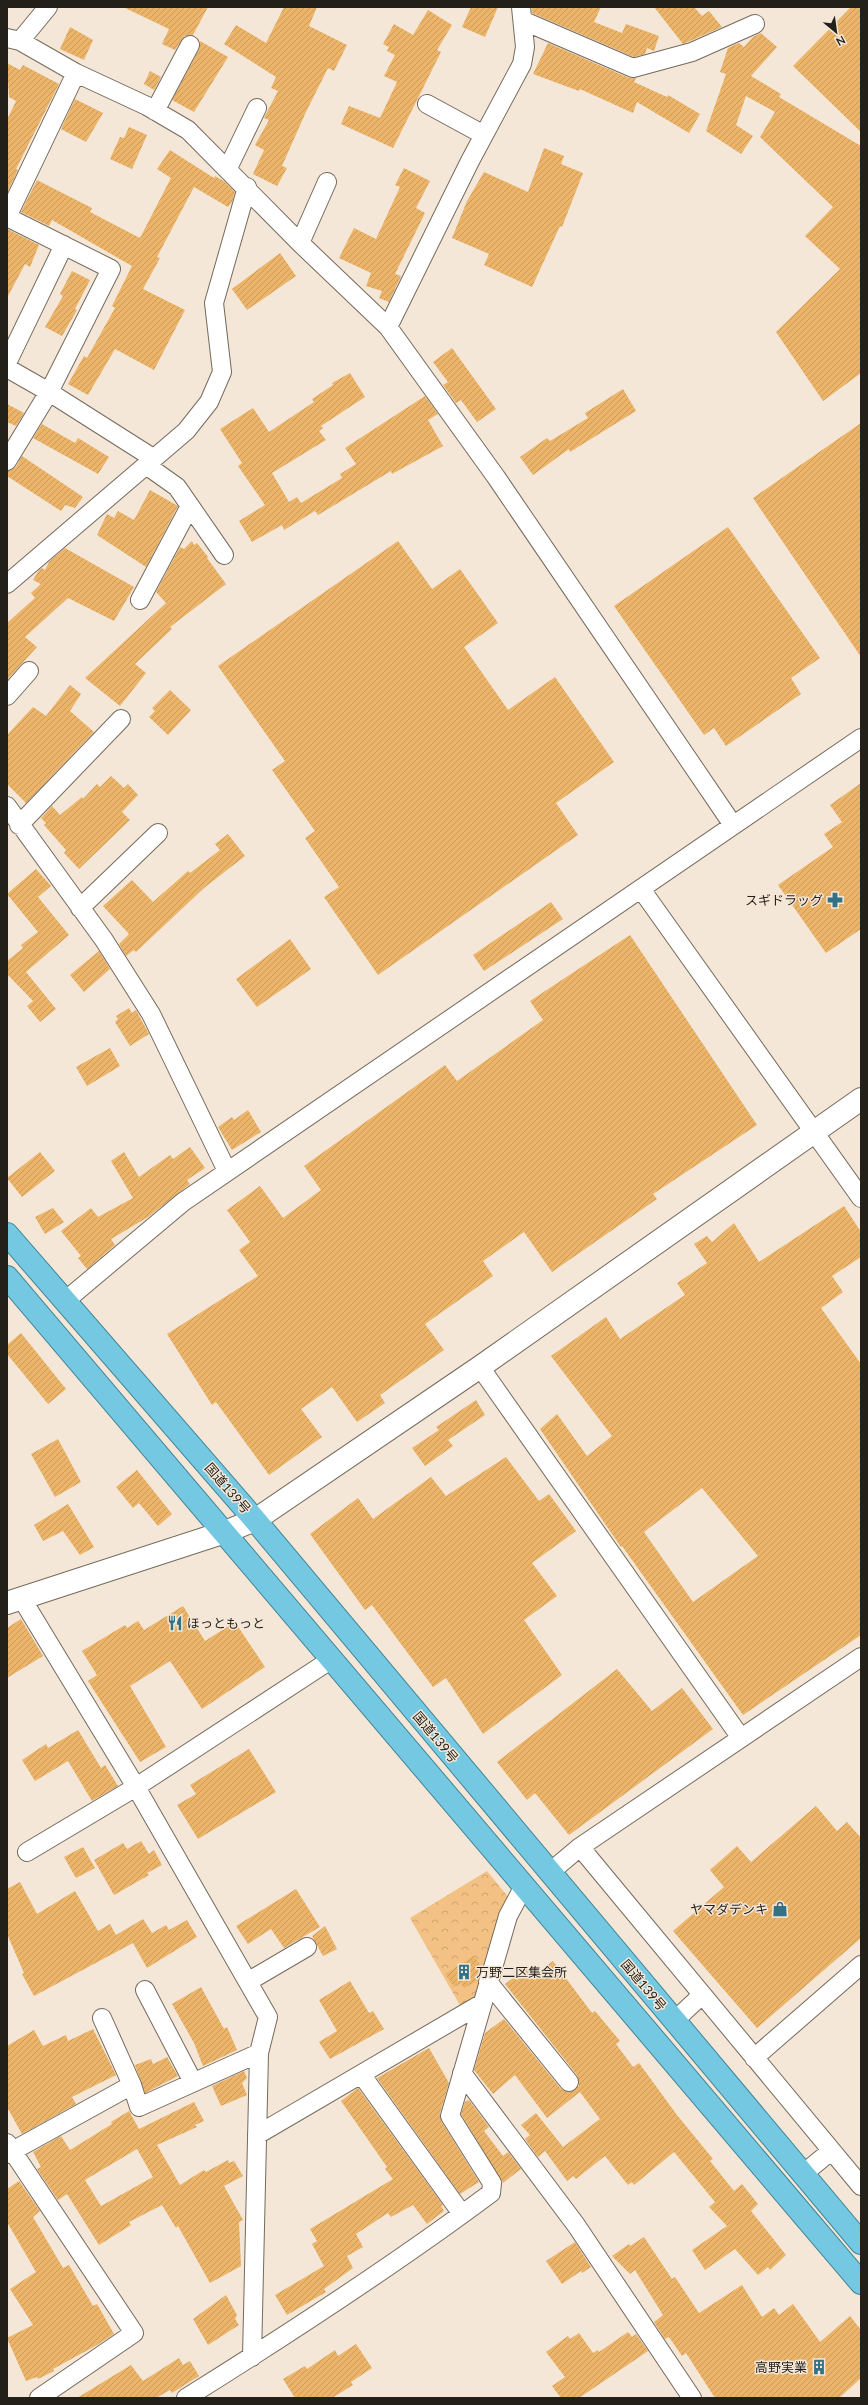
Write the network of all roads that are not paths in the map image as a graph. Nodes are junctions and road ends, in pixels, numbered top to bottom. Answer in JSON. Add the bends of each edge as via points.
{"nodes":[{"id":1,"x":48,"y":7,"type":"edge"},
{"id":2,"x":523,"y":14,"type":"edge"},
{"id":3,"x":755,"y":24,"type":"dead end"},
{"id":4,"x":13,"y":39,"type":"edge"},
{"id":5,"x":190,"y":45,"type":"dead end"},
{"id":6,"x":76,"y":73,"type":"junction"},
{"id":7,"x":427,"y":104,"type":"dead end"},
{"id":8,"x":257,"y":108,"type":"dead end"},
{"id":9,"x":155,"y":111,"type":"junction"},
{"id":10,"x":484,"y":135,"type":"junction"},
{"id":11,"x":228,"y":168,"type":"junction"},
{"id":12,"x":327,"y":182,"type":"dead end"},
{"id":13,"x":247,"y":187,"type":"junction"},
{"id":14,"x":300,"y":243,"type":"junction"},
{"id":15,"x":64,"y":245,"type":"junction"},
{"id":16,"x":388,"y":327,"type":"junction"},
{"id":17,"x":7,"y":362,"type":"edge"},
{"id":18,"x":7,"y":368,"type":"edge"},
{"id":19,"x":49,"y":392,"type":"junction"},
{"id":20,"x":7,"y":461,"type":"edge"},
{"id":21,"x":150,"y":462,"type":"junction"},
{"id":22,"x":190,"y":506,"type":"junction"},
{"id":23,"x":224,"y":555,"type":"dead end"},
{"id":24,"x":7,"y":584,"type":"edge"},
{"id":25,"x":140,"y":600,"type":"dead end"},
{"id":26,"x":29,"y":671,"type":"dead end"},
{"id":27,"x":7,"y":696,"type":"edge"},
{"id":28,"x":122,"y":719,"type":"dead end"},
{"id":29,"x":861,"y":738,"type":"edge"},
{"id":30,"x":7,"y":806,"type":"edge"},
{"id":31,"x":19,"y":825,"type":"junction"},
{"id":32,"x":733,"y":825,"type":"junction"},
{"id":33,"x":158,"y":833,"type":"dead end"},
{"id":34,"x":641,"y":889,"type":"junction"},
{"id":35,"x":80,"y":908,"type":"junction"},
{"id":36,"x":861,"y":1100,"type":"edge"},
{"id":37,"x":814,"y":1131,"type":"junction"},
{"id":38,"x":227,"y":1171,"type":"junction"},
{"id":39,"x":861,"y":1198,"type":"edge"},
{"id":40,"x":7,"y":1234,"type":"edge"},
{"id":41,"x":7,"y":1277,"type":"edge"},
{"id":42,"x":65,"y":1301,"type":"junction"},
{"id":43,"x":480,"y":1366,"type":"junction"},
{"id":44,"x":256,"y":1520,"type":"junction"},
{"id":45,"x":225,"y":1532,"type":"junction"},
{"id":46,"x":14,"y":1601,"type":"edge"},
{"id":47,"x":861,"y":1657,"type":"edge"},
{"id":48,"x":332,"y":1659,"type":"junction"},
{"id":49,"x":740,"y":1738,"type":"junction"},
{"id":50,"x":136,"y":1787,"type":"junction"},
{"id":51,"x":580,"y":1848,"type":"junction"},
{"id":52,"x":27,"y":1852,"type":"dead end"},
{"id":53,"x":549,"y":1873,"type":"junction"},
{"id":54,"x":524,"y":1886,"type":"junction"},
{"id":55,"x":307,"y":1947,"type":"dead end"},
{"id":56,"x":861,"y":1965,"type":"edge"},
{"id":57,"x":249,"y":1981,"type":"junction"},
{"id":58,"x":488,"y":1982,"type":"junction"},
{"id":59,"x":144,"y":1990,"type":"dead end"},
{"id":60,"x":702,"y":1995,"type":"junction"},
{"id":61,"x":481,"y":2004,"type":"junction"},
{"id":62,"x":102,"y":2018,"type":"dead end"},
{"id":63,"x":674,"y":2020,"type":"junction"},
{"id":64,"x":259,"y":2053,"type":"junction"},
{"id":65,"x":754,"y":2058,"type":"junction"},
{"id":66,"x":462,"y":2073,"type":"junction"},
{"id":67,"x":361,"y":2074,"type":"junction"},
{"id":68,"x":193,"y":2082,"type":"junction"},
{"id":69,"x":569,"y":2082,"type":"dead end"},
{"id":70,"x":132,"y":2085,"type":"junction"},
{"id":71,"x":257,"y":2135,"type":"junction"},
{"id":72,"x":9,"y":2150,"type":"edge"},
{"id":73,"x":831,"y":2151,"type":"junction"},
{"id":74,"x":803,"y":2174,"type":"junction"},
{"id":75,"x":861,"y":2186,"type":"edge"},
{"id":76,"x":462,"y":2214,"type":"junction"},
{"id":77,"x":861,"y":2243,"type":"edge"},
{"id":78,"x":861,"y":2283,"type":"edge"},
{"id":79,"x":252,"y":2357,"type":"junction"},
{"id":80,"x":39,"y":2398,"type":"edge"},
{"id":81,"x":186,"y":2398,"type":"edge"},
{"id":82,"x":692,"y":2398,"type":"edge"}],
"edges":[{"from":1,"to":4,"type":"street"},
{"from":2,"to":3,"type":"street","via":[[633,68],[692,52]]},
{"from":2,"to":10,"type":"street","via":[[525,47],[522,64]]},
{"from":4,"to":6,"type":"street"},
{"from":5,"to":9,"type":"street"},
{"from":6,"to":9,"type":"street"},
{"from":6,"to":15,"type":"street","via":[[7,217]]},
{"from":7,"to":10,"type":"street"},
{"from":8,"to":11,"type":"street"},
{"from":9,"to":11,"type":"street","via":[[188,130]]},
{"from":10,"to":16,"type":"street"},
{"from":11,"to":13,"type":"street"},
{"from":12,"to":14,"type":"street"},
{"from":13,"to":14,"type":"street"},
{"from":13,"to":21,"type":"street","via":[[214,303],[222,372],[209,402],[186,431]]},
{"from":14,"to":16,"type":"street"},
{"from":15,"to":17,"type":"street"},
{"from":15,"to":19,"type":"street","via":[[111,269]]},
{"from":16,"to":32,"type":"street","via":[[501,484]]},
{"from":18,"to":19,"type":"street"},
{"from":19,"to":20,"type":"street"},
{"from":19,"to":21,"type":"street"},
{"from":21,"to":22,"type":"street","via":[[176,487]]},
{"from":21,"to":24,"type":"street"},
{"from":22,"to":23,"type":"street"},
{"from":22,"to":25,"type":"street"},
{"from":26,"to":27,"type":"street"},
{"from":28,"to":31,"type":"street"},
{"from":29,"to":32,"type":"street"},
{"from":30,"to":31,"type":"street"},
{"from":31,"to":35,"type":"street"},
{"from":32,"to":34,"type":"street"},
{"from":33,"to":35,"type":"street"},
{"from":34,"to":37,"type":"street"},
{"from":34,"to":38,"type":"street"},
{"from":35,"to":38,"type":"street","via":[[104,940],[151,1014]]},
{"from":36,"to":37,"type":"street"},
{"from":37,"to":39,"type":"street"},
{"from":37,"to":43,"type":"street"},
{"from":38,"to":42,"type":"street","via":[[184,1202]]},
{"from":40,"to":42,"type":"highway","name":"国道139号"},
{"from":41,"to":45,"type":"highway","name":"国道139号"},
{"from":42,"to":44,"type":"highway","name":"国道139号"},
{"from":43,"to":44,"type":"street"},
{"from":43,"to":49,"type":"street"},
{"from":44,"to":45,"type":"street"},
{"from":44,"to":53,"type":"highway","name":"国道139号"},
{"from":45,"to":46,"type":"street"},
{"from":45,"to":48,"type":"highway","name":"国道139号"},
{"from":46,"to":50,"type":"street"},
{"from":47,"to":49,"type":"street"},
{"from":48,"to":50,"type":"street"},
{"from":48,"to":54,"type":"highway","name":"国道139号"},
{"from":49,"to":51,"type":"street"},
{"from":50,"to":52,"type":"street"},
{"from":50,"to":57,"type":"street"},
{"from":51,"to":53,"type":"street"},
{"from":51,"to":60,"type":"street"},
{"from":53,"to":63,"type":"highway","name":"国道139号"},
{"from":54,"to":58,"type":"street","via":[[508,1916]]},
{"from":54,"to":78,"type":"highway","name":"国道139号"},
{"from":55,"to":57,"type":"street"},
{"from":56,"to":65,"type":"street"},
{"from":57,"to":64,"type":"street","via":[[268,2017]]},
{"from":58,"to":61,"type":"street"},
{"from":58,"to":69,"type":"street"},
{"from":59,"to":68,"type":"street"},
{"from":60,"to":63,"type":"street"},
{"from":60,"to":65,"type":"street"},
{"from":61,"to":66,"type":"street"},
{"from":61,"to":67,"type":"street"},
{"from":62,"to":70,"type":"street"},
{"from":63,"to":74,"type":"highway","name":"国道139号"},
{"from":64,"to":68,"type":"street"},
{"from":64,"to":71,"type":"street"},
{"from":65,"to":73,"type":"street"},
{"from":66,"to":76,"type":"street","via":[[450,2116],[492,2183],[492,2192]]},
{"from":66,"to":82,"type":"street","via":[[576,2226]]},
{"from":67,"to":71,"type":"street"},
{"from":67,"to":76,"type":"street"},
{"from":68,"to":70,"type":"street","via":[[139,2107]]},
{"from":70,"to":72,"type":"street"},
{"from":71,"to":79,"type":"street"},
{"from":72,"to":80,"type":"street","via":[[134,2333]]},
{"from":73,"to":74,"type":"street"},
{"from":73,"to":75,"type":"street"},
{"from":74,"to":77,"type":"highway","name":"国道139号"},
{"from":76,"to":79,"type":"street"},
{"from":79,"to":81,"type":"street"}]}
